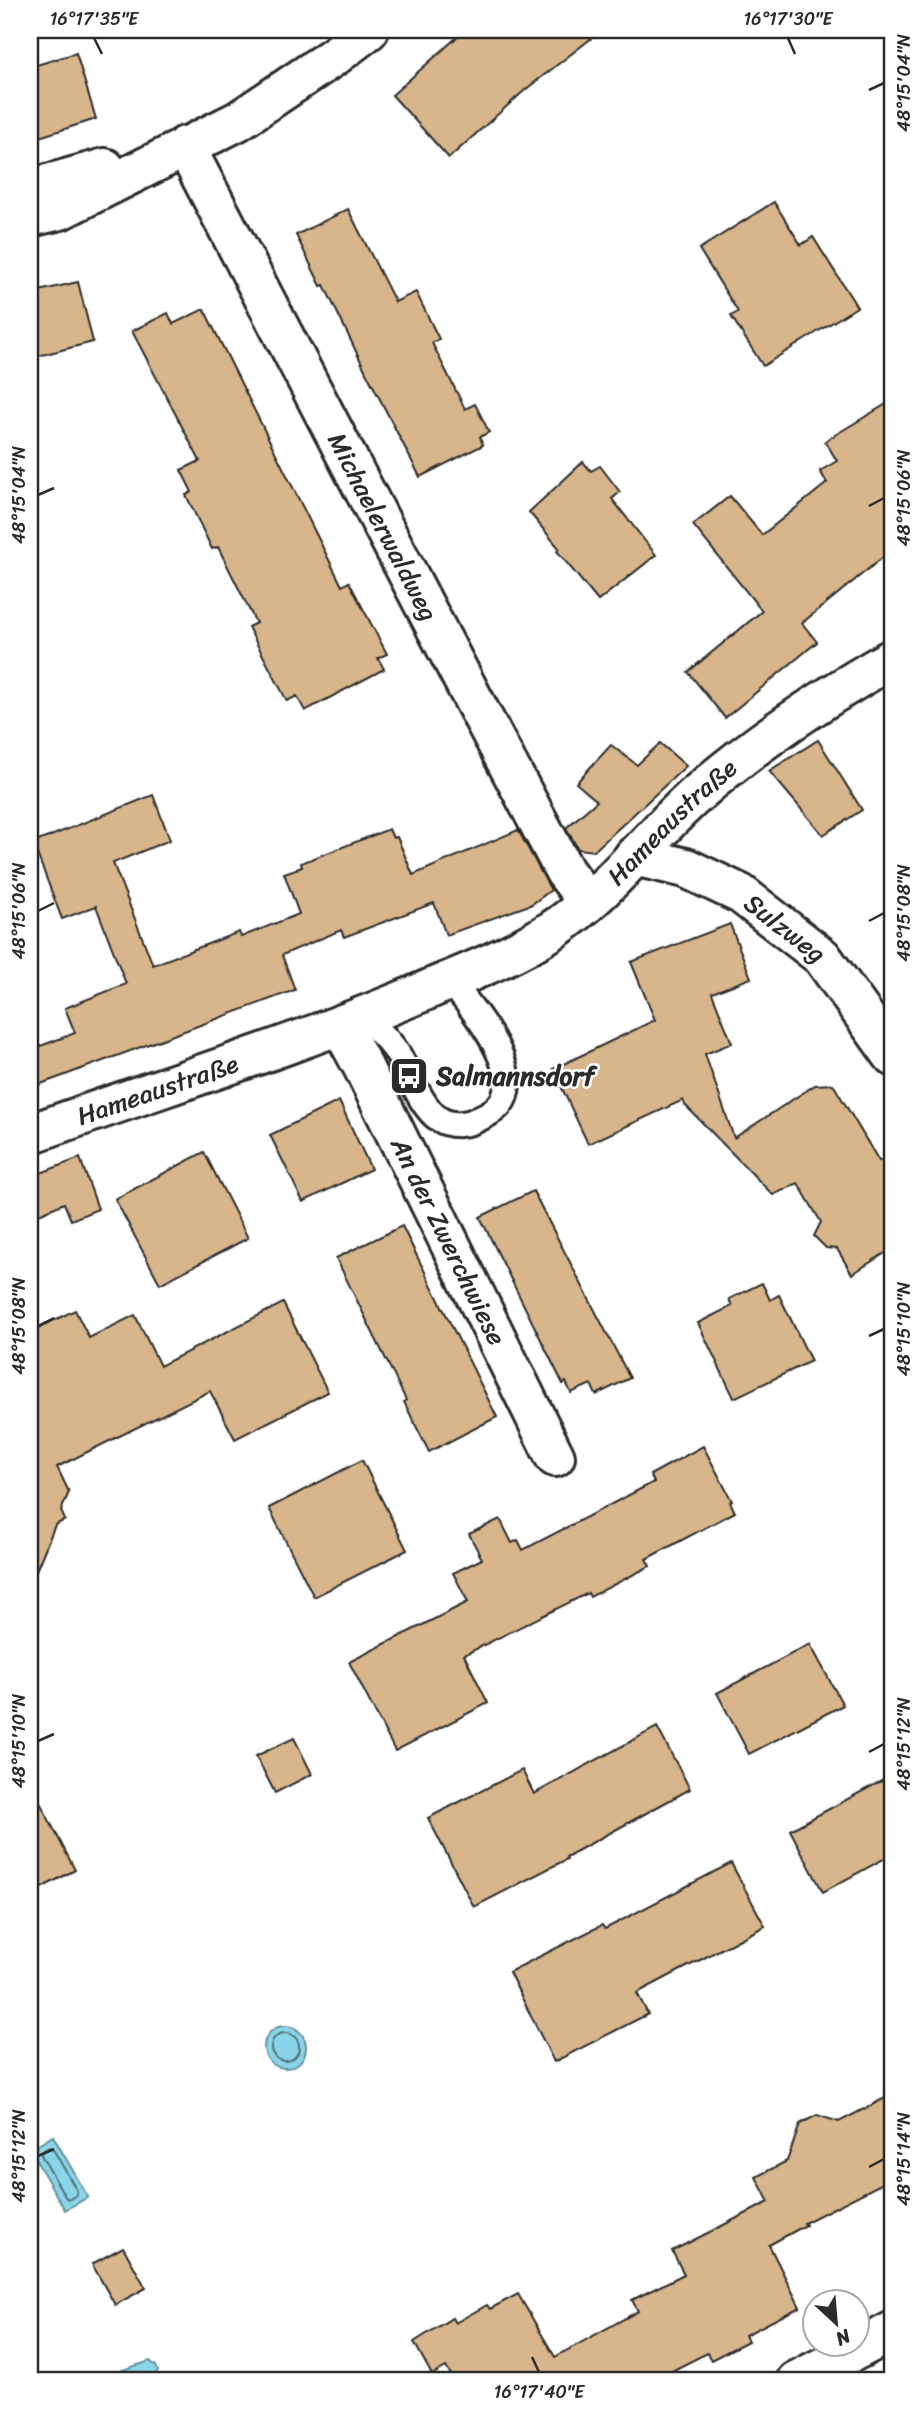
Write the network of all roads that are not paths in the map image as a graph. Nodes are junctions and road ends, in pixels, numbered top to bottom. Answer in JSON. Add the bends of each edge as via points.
{"nodes":[{"id":1,"x":369,"y":30,"type":"edge"},
{"id":2,"x":185,"y":146,"type":"junction"},
{"id":3,"x":30,"y":189,"type":"edge"},
{"id":4,"x":30,"y":217,"type":"edge"},
{"id":5,"x":893,"y":658,"type":"edge"},
{"id":6,"x":634,"y":856,"type":"junction"},
{"id":7,"x":588,"y":902,"type":"junction"},
{"id":8,"x":449,"y":980,"type":"junction"},
{"id":9,"x":352,"y":1021,"type":"junction"},
{"id":10,"x":893,"y":1056,"type":"edge"},
{"id":11,"x":30,"y":1134,"type":"edge"},
{"id":12,"x":555,"y":1457,"type":"dead end"},
{"id":13,"x":893,"y":2331,"type":"edge"},
{"id":14,"x":796,"y":2381,"type":"edge"}],
"edges":[{"from":1,"to":2,"type":"street","via":[[238,121]]},
{"from":2,"to":3,"type":"street"},
{"from":2,"to":4,"type":"street","via":[[60,210]]},
{"from":2,"to":7,"type":"street","name":"Michaelerwaldweg","via":[[478,709],[565,872]]},
{"from":5,"to":6,"type":"street","name":"Hameaustraße","via":[[730,766]]},
{"from":6,"to":7,"type":"street","name":"Hameaustraße"},
{"from":6,"to":10,"type":"street","name":"Sulzweg","via":[[686,868],[741,894],[822,957]]},
{"from":7,"to":8,"type":"street","name":"Hameaustraße","via":[[536,940]]},
{"from":8,"to":9,"type":"street","name":"Hameaustraße"},
{"from":8,"to":9,"type":"lane","via":[[491,1036],[506,1083],[504,1098],[495,1110],[477,1120],[457,1125],[439,1119],[380,1032]]},
{"from":9,"to":11,"type":"street","name":"Hameaustraße"},
{"from":9,"to":12,"type":"street","name":"An der Zwerchwiese","via":[[363,1067]]},
{"from":13,"to":14,"type":"street"}]}
